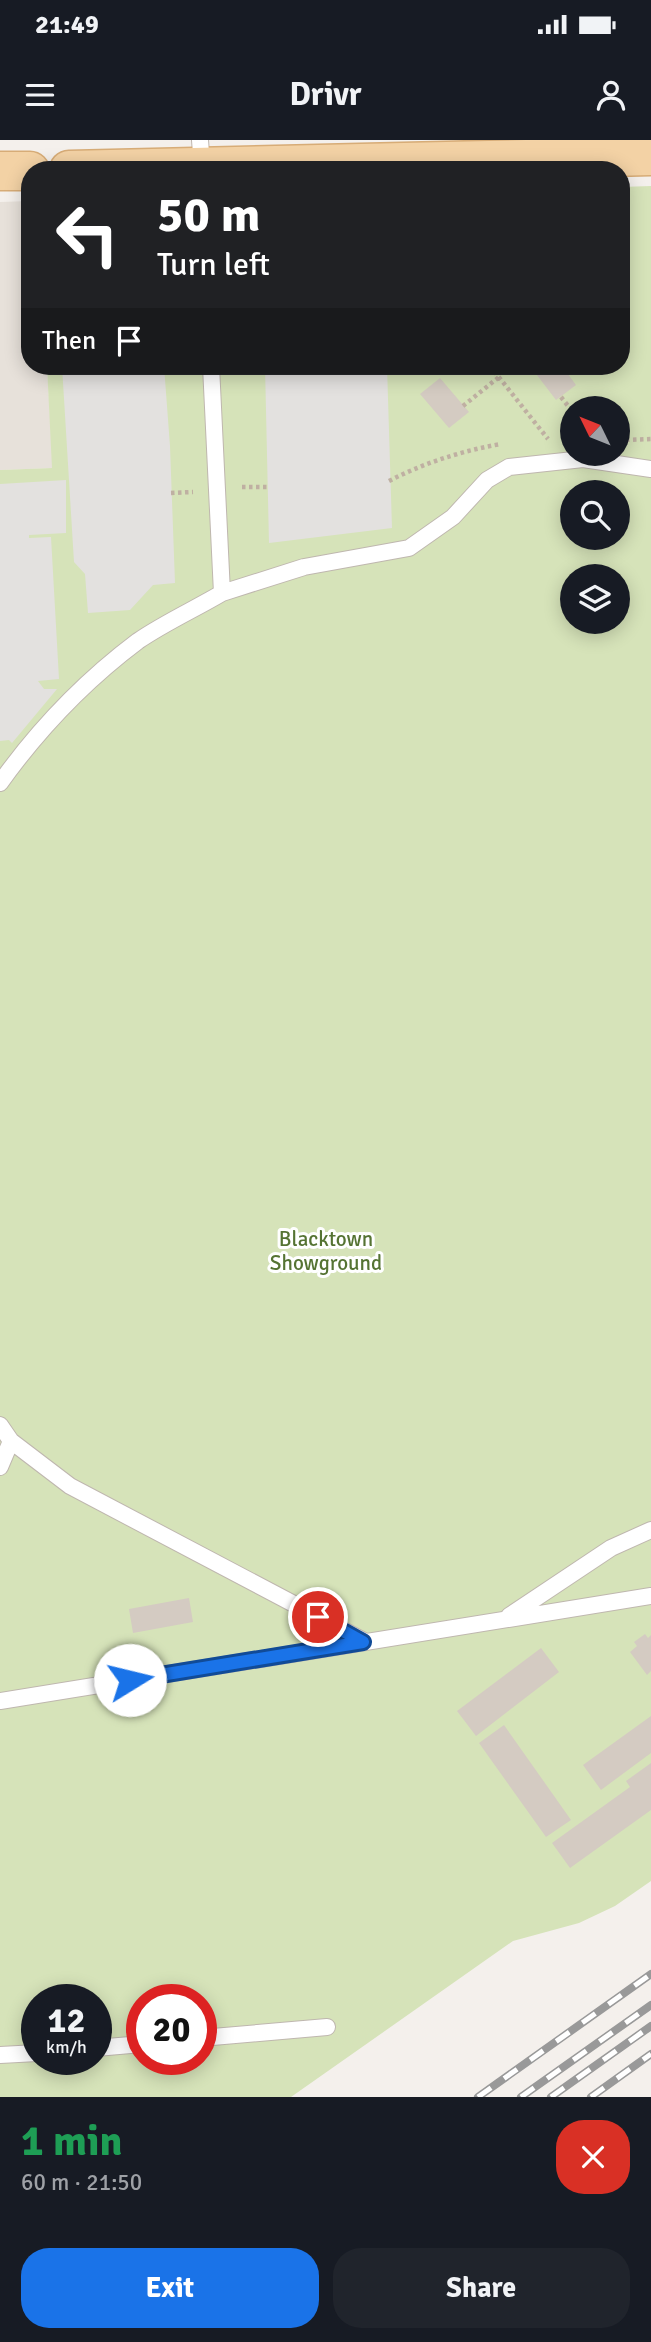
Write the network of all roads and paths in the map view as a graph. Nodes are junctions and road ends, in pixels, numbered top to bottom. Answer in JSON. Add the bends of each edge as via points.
{"nodes":[{"id":1,"x":651,"y":156,"type":"edge"},
{"id":2,"x":201,"y":159,"type":"edge"},
{"id":3,"x":177,"y":161,"type":"edge"},
{"id":4,"x":0,"y":171,"type":"edge"},
{"id":5,"x":21,"y":171,"type":"edge"},
{"id":6,"x":211,"y":375,"type":"edge"},
{"id":7,"x":499,"y":377,"type":"joint"},
{"id":8,"x":463,"y":406,"type":"dead end"},
{"id":9,"x":539,"y":439,"type":"dead end"},
{"id":10,"x":548,"y":439,"type":"junction"},
{"id":11,"x":560,"y":439,"type":"dead end"},
{"id":12,"x":651,"y":439,"type":"edge"},
{"id":13,"x":630,"y":440,"type":"edge"},
{"id":14,"x":509,"y":443,"type":"dead end"},
{"id":15,"x":651,"y":469,"type":"edge"},
{"id":16,"x":389,"y":481,"type":"dead end"},
{"id":17,"x":268,"y":486,"type":"dead end"},
{"id":18,"x":242,"y":487,"type":"dead end"},
{"id":19,"x":193,"y":492,"type":"dead end"},
{"id":20,"x":171,"y":493,"type":"dead end"},
{"id":21,"x":222,"y":593,"type":"junction"},
{"id":22,"x":0,"y":783,"type":"edge"},
{"id":23,"x":0,"y":1424,"type":"edge"},
{"id":24,"x":12,"y":1441,"type":"junction"},
{"id":25,"x":0,"y":1467,"type":"edge"},
{"id":26,"x":651,"y":1530,"type":"edge"},
{"id":27,"x":651,"y":1596,"type":"edge"},
{"id":28,"x":505,"y":1619,"type":"junction"},
{"id":29,"x":363,"y":1642,"type":"junction"},
{"id":30,"x":0,"y":1701,"type":"edge"},
{"id":31,"x":327,"y":2027,"type":"dead end"},
{"id":32,"x":217,"y":2037,"type":"edge"},
{"id":33,"x":21,"y":2054,"type":"edge"},
{"id":34,"x":0,"y":2055,"type":"edge"}],
"edges":[{"from":1,"to":2,"type":"main road"},
{"from":2,"to":3,"type":"main road"},
{"from":4,"to":5,"type":"main road"},
{"from":6,"to":21,"type":"lane"},
{"from":7,"to":8,"type":"path"},
{"from":7,"to":10,"type":"path"},
{"from":9,"to":10,"type":"path"},
{"from":10,"to":11,"type":"path"},
{"from":12,"to":13,"type":"path"},
{"from":14,"to":16,"type":"path","via":[[453,455]]},
{"from":15,"to":21,"type":"lane","via":[[583,459],[509,467],[486,480],[453,517],[409,548],[304,568]]},
{"from":17,"to":18,"type":"path"},
{"from":19,"to":20,"type":"path"},
{"from":21,"to":22,"type":"lane","via":[[140,640],[102,671],[27,746]]},
{"from":23,"to":24,"type":"lane"},
{"from":24,"to":25,"type":"lane"},
{"from":24,"to":29,"type":"lane","via":[[70,1486]]},
{"from":26,"to":28,"type":"lane","via":[[611,1548]]},
{"from":27,"to":28,"type":"lane"},
{"from":28,"to":29,"type":"lane"},
{"from":29,"to":30,"type":"lane"},
{"from":31,"to":32,"type":"lane"},
{"from":33,"to":34,"type":"lane"}]}
